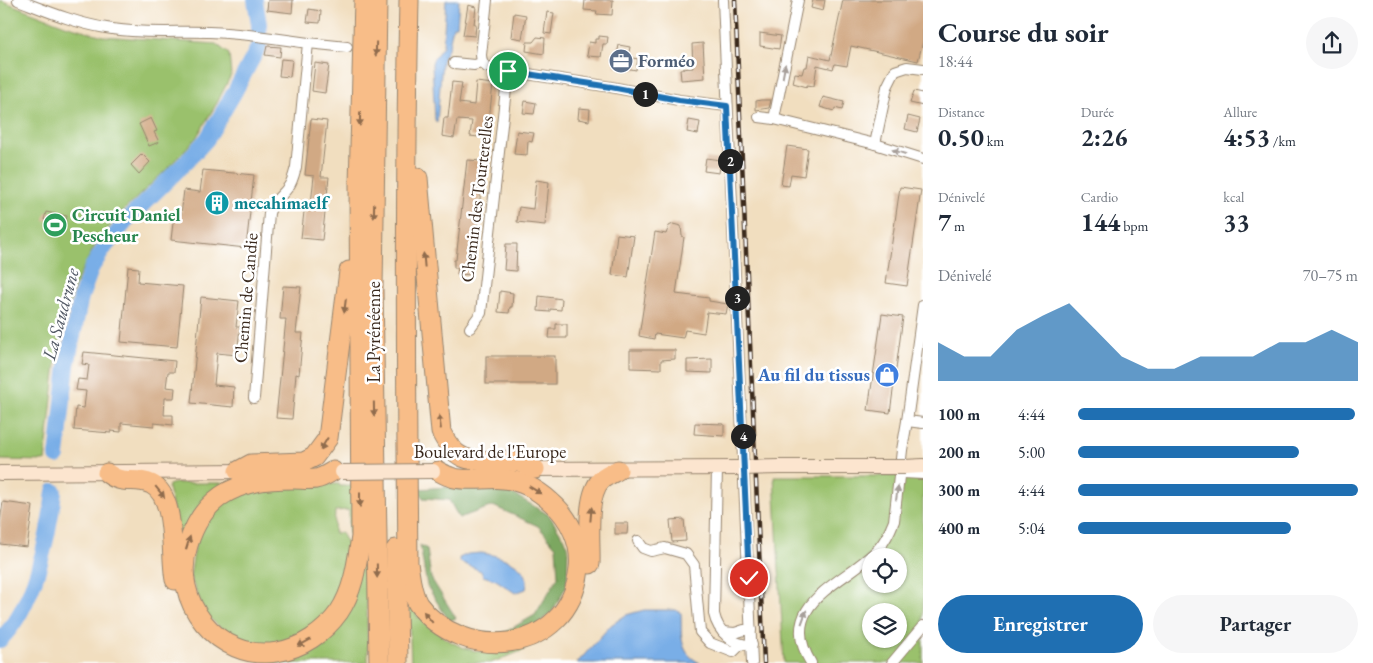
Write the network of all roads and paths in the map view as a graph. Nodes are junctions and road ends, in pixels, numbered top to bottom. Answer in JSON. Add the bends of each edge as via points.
{"nodes":[{"id":1,"x":18,"y":0,"type":"edge"},
{"id":2,"x":364,"y":0,"type":"edge"},
{"id":3,"x":377,"y":0,"type":"edge"},
{"id":4,"x":397,"y":0,"type":"edge"},
{"id":5,"x":408,"y":0,"type":"edge"},
{"id":6,"x":487,"y":0,"type":"edge"},
{"id":7,"x":723,"y":0,"type":"edge"},
{"id":8,"x":798,"y":0,"type":"edge"},
{"id":9,"x":308,"y":43,"type":"junction"},
{"id":10,"x":347,"y":47,"type":"dead end"},
{"id":11,"x":407,"y":62,"type":"junction"},
{"id":12,"x":454,"y":63,"type":"dead end"},
{"id":13,"x":482,"y":63,"type":"junction"},
{"id":14,"x":923,"y":69,"type":"edge"},
{"id":15,"x":508,"y":71,"type":"junction"},
{"id":16,"x":727,"y":106,"type":"junction"},
{"id":17,"x":759,"y":117,"type":"dead end"},
{"id":18,"x":774,"y":119,"type":"junction"},
{"id":19,"x":875,"y":144,"type":"junction"},
{"id":20,"x":923,"y":159,"type":"edge"},
{"id":21,"x":359,"y":185,"type":"junction"},
{"id":22,"x":923,"y":305,"type":"edge"},
{"id":23,"x":470,"y":328,"type":"dead end"},
{"id":24,"x":254,"y":398,"type":"dead end"},
{"id":25,"x":908,"y":421,"type":"junction"},
{"id":26,"x":923,"y":423,"type":"edge"},
{"id":27,"x":923,"y":466,"type":"edge"},
{"id":28,"x":717,"y":468,"type":"junction"},
{"id":29,"x":535,"y":469,"type":"junction"},
{"id":30,"x":618,"y":470,"type":"junction"},
{"id":31,"x":904,"y":470,"type":"junction"},
{"id":32,"x":238,"y":471,"type":"junction"},
{"id":33,"x":435,"y":471,"type":"junction"},
{"id":34,"x":107,"y":472,"type":"junction"},
{"id":35,"x":338,"y":472,"type":"junction"},
{"id":36,"x":0,"y":473,"type":"edge"},
{"id":37,"x":923,"y":474,"type":"edge"},
{"id":38,"x":638,"y":541,"type":"dead end"},
{"id":39,"x":923,"y":626,"type":"edge"},
{"id":40,"x":751,"y":630,"type":"junction"},
{"id":41,"x":723,"y":632,"type":"junction"},
{"id":42,"x":740,"y":645,"type":"junction"},
{"id":43,"x":752,"y":645,"type":"junction"},
{"id":44,"x":514,"y":659,"type":"dead end"},
{"id":45,"x":262,"y":663,"type":"edge"},
{"id":46,"x":379,"y":663,"type":"edge"},
{"id":47,"x":398,"y":663,"type":"edge"},
{"id":48,"x":752,"y":663,"type":"edge"},
{"id":49,"x":811,"y":663,"type":"edge"},
{"id":50,"x":892,"y":663,"type":"edge"}],
"edges":[{"from":1,"to":9,"type":"street","via":[[105,28],[137,32],[260,35]]},
{"from":2,"to":21,"type":"highway","one_way":true},
{"from":3,"to":46,"type":"highway","name":"La Pyrénéenne","one_way":true,"via":[[373,298]]},
{"from":4,"to":47,"type":"highway","name":"La Pyrénéenne","via":[[394,324]]},
{"from":5,"to":11,"type":"highway"},
{"from":6,"to":13,"type":"street"},
{"from":7,"to":16,"type":"street"},
{"from":18,"to":8,"type":"street","one_way":true},
{"from":9,"to":10,"type":"street"},
{"from":9,"to":24,"type":"street","name":"Chemin de Candie","via":[[293,179],[273,202],[269,213]]},
{"from":29,"to":11,"type":"highway","one_way":true,"via":[[518,462],[461,457],[452,450],[441,432],[418,188],[413,76]]},
{"from":33,"to":11,"type":"highway","one_way":true,"via":[[452,478],[520,482],[537,490],[562,513],[578,543],[580,559],[571,603],[547,632],[526,644],[510,648],[474,648],[455,641],[426,617],[416,602],[411,584],[407,446]]},
{"from":12,"to":13,"type":"street"},
{"from":13,"to":15,"type":"street"},
{"from":14,"to":19,"type":"street","via":[[895,70],[887,87]]},
{"from":15,"to":16,"type":"street"},
{"from":15,"to":23,"type":"street","name":"Chemin des Tourterelles","via":[[481,313]]},
{"from":16,"to":40,"type":"street"},
{"from":17,"to":18,"type":"street"},
{"from":18,"to":19,"type":"street"},
{"from":20,"to":19,"type":"street","one_way":true},
{"from":21,"to":32,"type":"highway","one_way":true,"via":[[354,198],[348,284],[328,438],[314,457],[304,462],[251,464]]},
{"from":21,"to":35,"type":"highway","one_way":true,"via":[[361,537],[350,589],[339,612],[321,633],[301,645],[277,653],[252,652],[220,638],[198,616],[186,589],[187,548],[200,517],[209,506],[236,487],[255,481],[317,479]]},
{"from":22,"to":25,"type":"street"},
{"from":25,"to":26,"type":"street"},
{"from":49,"to":25,"type":"street","one_way":true,"via":[[802,646],[801,636],[807,609],[818,595],[871,556],[890,531]]},
{"from":27,"to":31,"type":"street","name":"Boulevard de l'Europe"},
{"from":28,"to":30,"type":"street","name":"Boulevard de l'Europe"},
{"from":28,"to":31,"type":"street","name":"Boulevard de l'Europe","bridge":true},
{"from":28,"to":41,"type":"street","via":[[714,614]]},
{"from":29,"to":30,"type":"street","name":"Boulevard de l'Europe"},
{"from":29,"to":33,"type":"street","name":"Boulevard de l'Europe"},
{"from":44,"to":30,"type":"highway","one_way":true,"via":[[548,642],[572,618],[583,598],[590,568],[591,508],[596,489],[601,480]]},
{"from":31,"to":37,"type":"street"},
{"from":32,"to":34,"type":"street","name":"Boulevard de l'Europe"},
{"from":32,"to":35,"type":"street","name":"Boulevard de l'Europe"},
{"from":33,"to":35,"type":"street","name":"Boulevard de l'Europe","bridge":true},
{"from":34,"to":36,"type":"street","name":"Boulevard de l'Europe"},
{"from":34,"to":45,"type":"highway","one_way":true,"via":[[115,479],[150,483],[163,495],[168,507],[176,587],[189,619],[219,646]]},
{"from":38,"to":42,"type":"street","via":[[651,551],[665,548],[686,554],[694,564],[700,632],[710,643],[723,649],[733,652]]},
{"from":39,"to":50,"type":"street"},
{"from":40,"to":41,"type":"street"},
{"from":40,"to":43,"type":"street"},
{"from":41,"to":42,"type":"street"},
{"from":42,"to":43,"type":"street"},
{"from":43,"to":48,"type":"street"}]}
